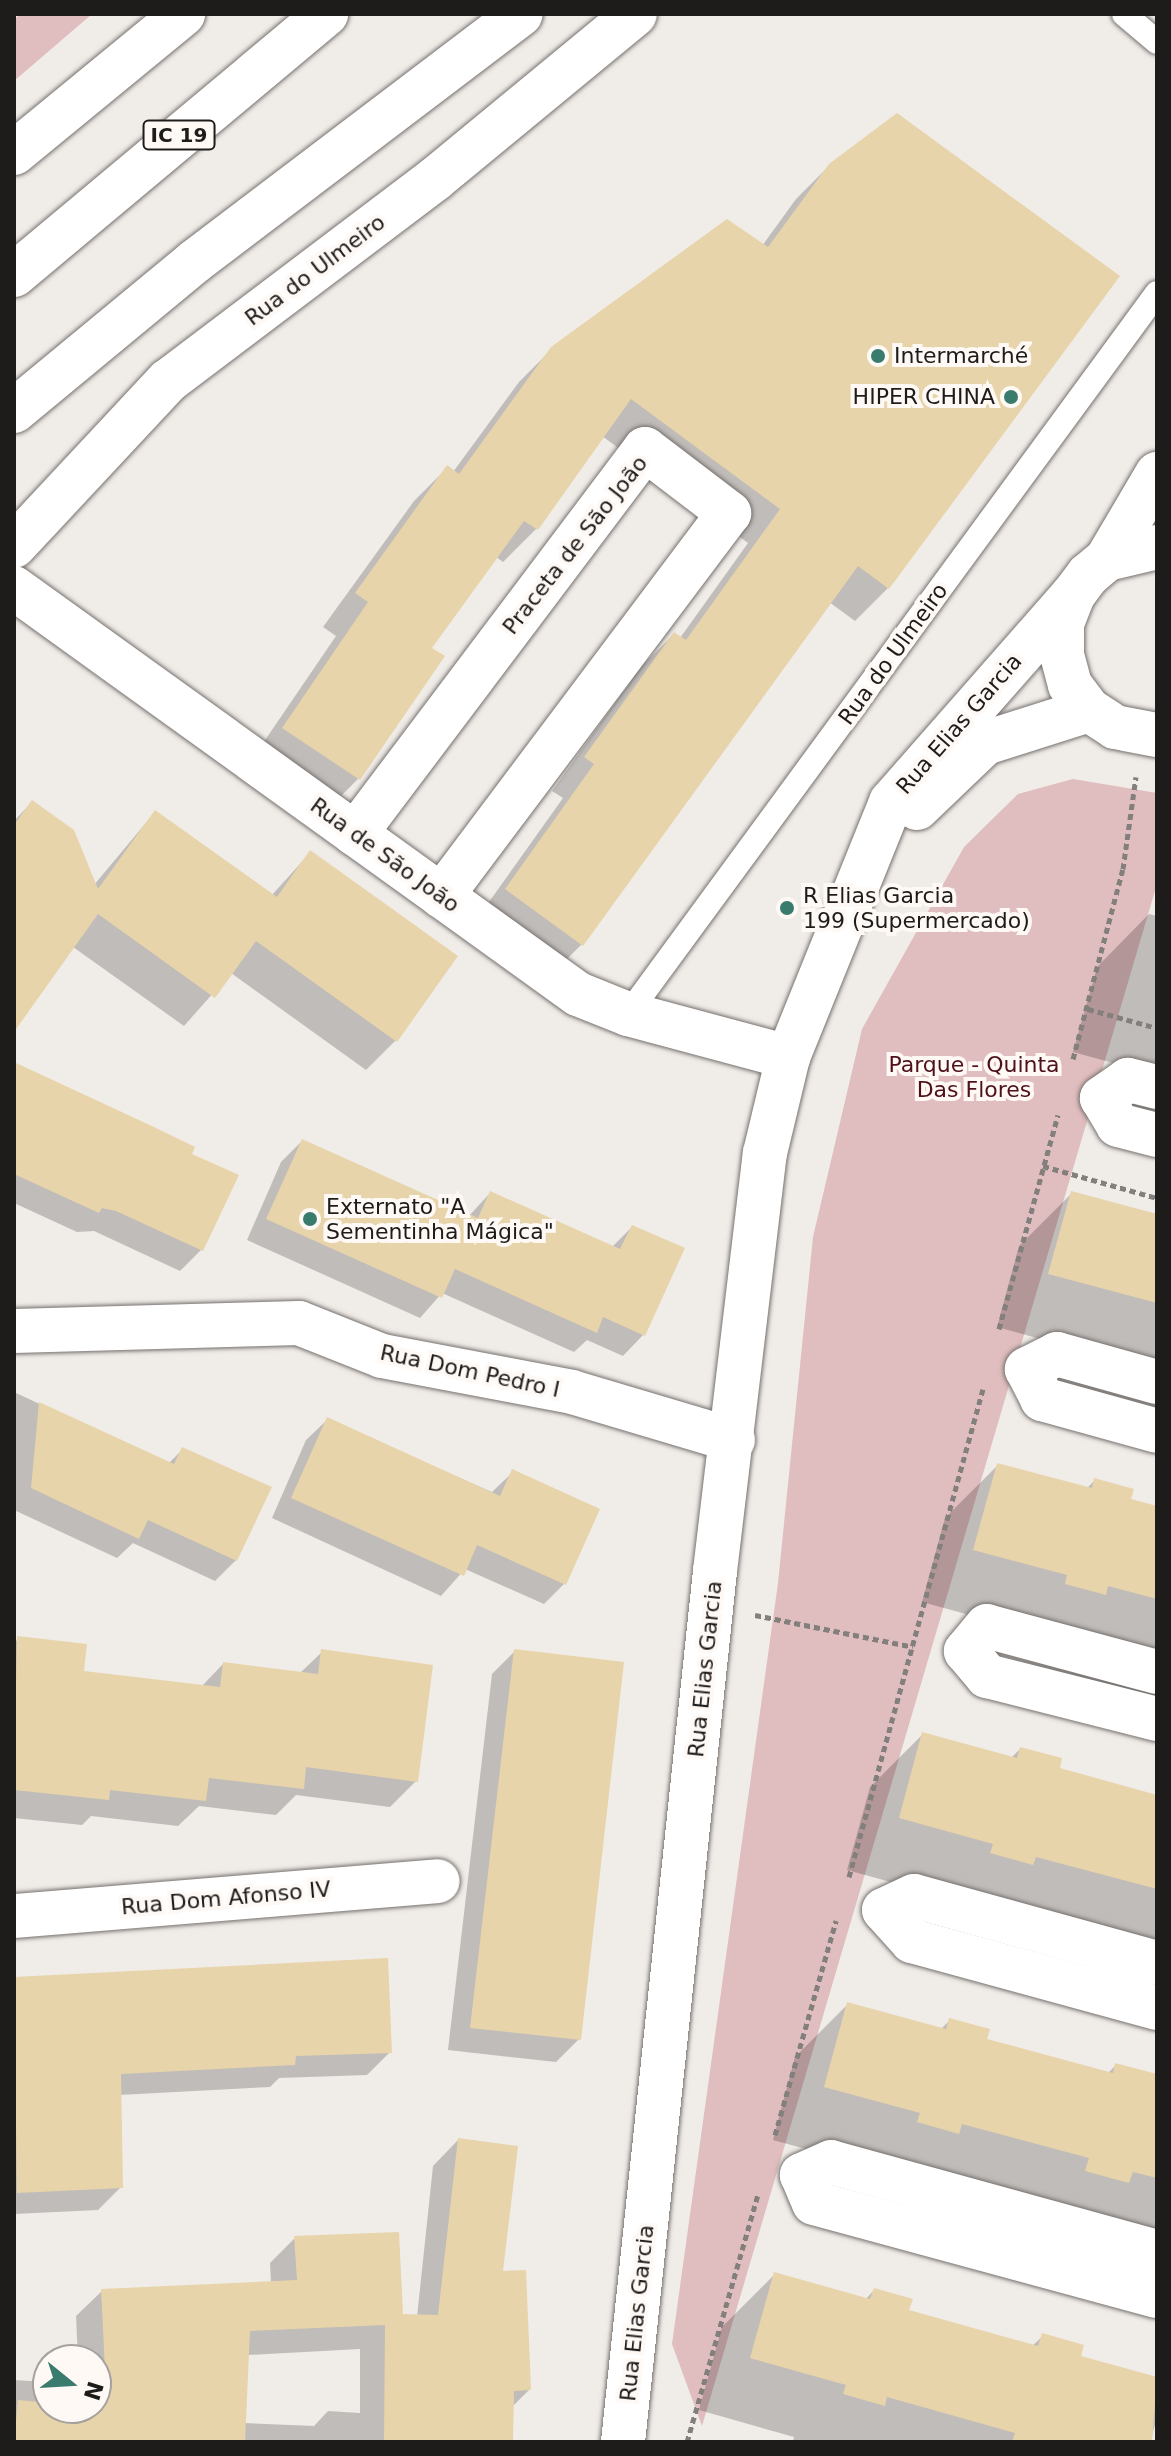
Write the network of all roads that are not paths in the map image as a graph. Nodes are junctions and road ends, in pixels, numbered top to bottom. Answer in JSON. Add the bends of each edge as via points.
{"nodes":[{"id":1,"x":183,"y":14,"type":"edge"},
{"id":2,"x":326,"y":14,"type":"edge"},
{"id":3,"x":521,"y":14,"type":"edge"},
{"id":4,"x":635,"y":14,"type":"edge"},
{"id":5,"x":1124,"y":14,"type":"edge"},
{"id":6,"x":1157,"y":42,"type":"edge"},
{"id":7,"x":14,"y":153,"type":"edge"},
{"id":8,"x":14,"y":275,"type":"edge"},
{"id":9,"x":1157,"y":293,"type":"edge"},
{"id":10,"x":14,"y":411,"type":"edge"},
{"id":11,"x":1157,"y":474,"type":"edge"},
{"id":12,"x":14,"y":546,"type":"edge"},
{"id":13,"x":1157,"y":547,"type":"edge"},
{"id":14,"x":1107,"y":559,"type":"junction"},
{"id":15,"x":14,"y":588,"type":"edge"},
{"id":16,"x":1073,"y":595,"type":"junction"},
{"id":17,"x":1089,"y":710,"type":"junction"},
{"id":18,"x":1147,"y":749,"type":"edge"},
{"id":19,"x":355,"y":834,"type":"junction"},
{"id":20,"x":441,"y":896,"type":"junction"},
{"id":21,"x":847,"y":909,"type":"junction"},
{"id":22,"x":628,"y":1014,"type":"junction"},
{"id":23,"x":788,"y":1057,"type":"junction"},
{"id":24,"x":1157,"y":1087,"type":"edge"},
{"id":25,"x":1157,"y":1135,"type":"edge"},
{"id":26,"x":14,"y":1331,"type":"edge"},
{"id":27,"x":1157,"y":1382,"type":"edge"},
{"id":28,"x":1157,"y":1431,"type":"edge"},
{"id":29,"x":733,"y":1440,"type":"junction"},
{"id":30,"x":1157,"y":1672,"type":"edge"},
{"id":31,"x":1157,"y":1719,"type":"edge"},
{"id":32,"x":438,"y":1881,"type":"dead end"},
{"id":33,"x":14,"y":1916,"type":"edge"},
{"id":34,"x":1157,"y":1963,"type":"edge"},
{"id":35,"x":1157,"y":2008,"type":"edge"},
{"id":36,"x":1157,"y":2252,"type":"edge"},
{"id":37,"x":1157,"y":2296,"type":"edge"},
{"id":38,"x":623,"y":2442,"type":"edge"}],
"edges":[{"from":1,"to":7,"type":"main road"},
{"from":2,"to":8,"type":"main road","number":"IC 19"},
{"from":3,"to":10,"type":"main road","via":[[194,262]]},
{"from":4,"to":12,"type":"main road","name":"Rua do Ulmeiro","via":[[435,179],[168,381]]},
{"from":5,"to":6,"type":"lane"},
{"from":9,"to":22,"type":"lane","name":"Rua do Ulmeiro"},
{"from":11,"to":14,"type":"main road"},
{"from":13,"to":14,"type":"main road"},
{"from":14,"to":16,"type":"main road","name":"Rua Elias Garcia"},
{"from":15,"to":19,"type":"main road","name":"Rua de São João"},
{"from":16,"to":17,"type":"main road","via":[[1062,624],[1062,655],[1070,685]]},
{"from":16,"to":21,"type":"main road","name":"Rua Elias Garcia","via":[[891,802]]},
{"from":17,"to":18,"type":"main road"},
{"from":17,"to":21,"type":"main road","name":"Rua Elias Garcia","via":[[985,743],[919,804]]},
{"from":19,"to":20,"type":"main road","name":"Rua de São João"},
{"from":19,"to":20,"type":"main road","name":"Praceta de São João","via":[[645,449],[729,513]]},
{"from":20,"to":22,"type":"main road","name":"Rua de São João","via":[[578,994]]},
{"from":21,"to":23,"type":"main road","name":"Rua Elias Garcia"},
{"from":22,"to":23,"type":"main road","name":"Rua de São João"},
{"from":23,"to":29,"type":"main road","name":"Rua Elias Garcia","via":[[765,1153]]},
{"from":24,"to":25,"type":"main road","via":[[1128,1080],[1102,1098],[1118,1125]]},
{"from":26,"to":29,"type":"main road","name":"Rua Dom Pedro I","via":[[299,1323],[382,1356],[572,1392]]},
{"from":27,"to":28,"type":"main road","via":[[1057,1354],[1027,1369],[1042,1399]]},
{"from":29,"to":38,"type":"main road","name":"Rua Elias Garcia"},
{"from":30,"to":31,"type":"main road","via":[[987,1626],[966,1651],[987,1676]]},
{"from":32,"to":33,"type":"main road","name":"Rua Dom Afonso IV"},
{"from":34,"to":35,"type":"main road","via":[[914,1896],[884,1910],[912,1941]]},
{"from":36,"to":37,"type":"main road","via":[[831,2162],[802,2175],[814,2203]]}]}
